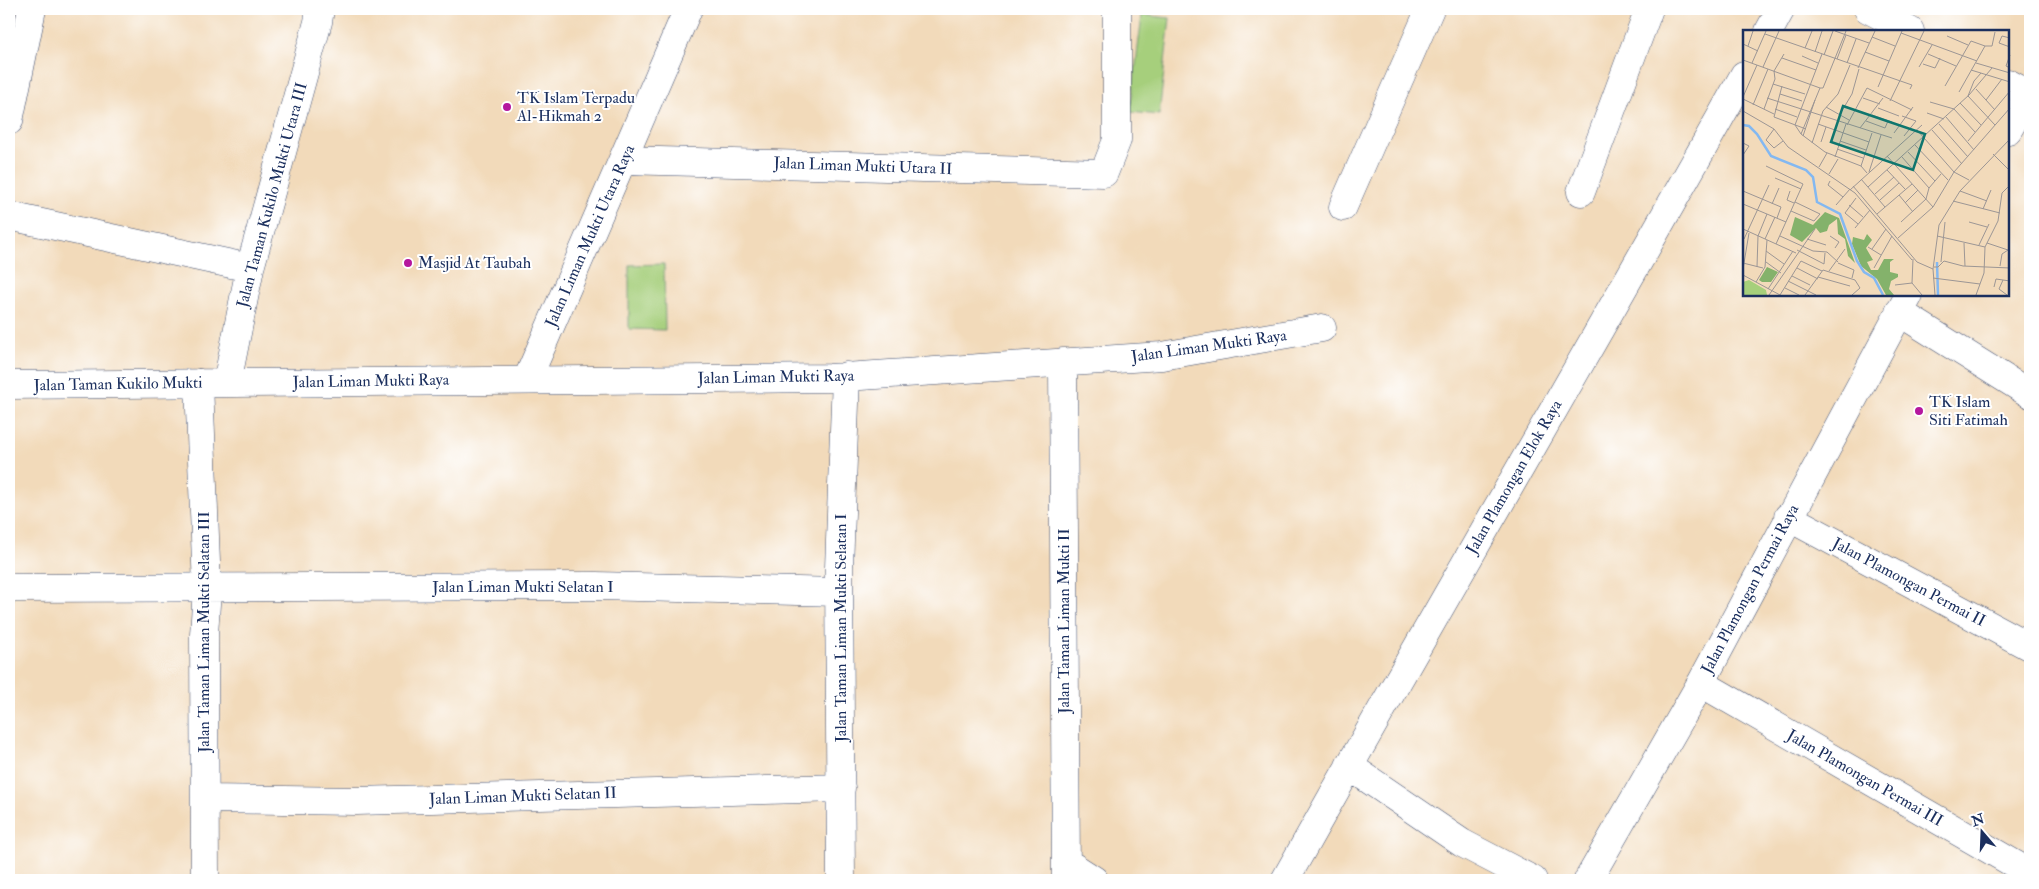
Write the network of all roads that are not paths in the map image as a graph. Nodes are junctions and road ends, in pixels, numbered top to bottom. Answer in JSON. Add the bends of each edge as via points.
{"nodes":[{"id":1,"x":32,"y":9,"type":"edge"},
{"id":2,"x":320,"y":9,"type":"edge"},
{"id":3,"x":688,"y":9,"type":"edge"},
{"id":4,"x":1117,"y":9,"type":"edge"},
{"id":5,"x":1430,"y":9,"type":"edge"},
{"id":6,"x":1648,"y":9,"type":"edge"},
{"id":7,"x":1781,"y":9,"type":"edge"},
{"id":8,"x":1868,"y":9,"type":"edge"},
{"id":9,"x":1770,"y":30,"type":"edge"},
{"id":10,"x":1908,"y":30,"type":"edge"},
{"id":11,"x":1743,"y":77,"type":"edge"},
{"id":12,"x":2024,"y":91,"type":"edge"},
{"id":13,"x":9,"y":121,"type":"edge"},
{"id":14,"x":2009,"y":128,"type":"edge"},
{"id":15,"x":623,"y":160,"type":"junction"},
{"id":16,"x":1581,"y":192,"type":"dead end"},
{"id":17,"x":1342,"y":207,"type":"dead end"},
{"id":18,"x":9,"y":216,"type":"edge"},
{"id":19,"x":250,"y":268,"type":"junction"},
{"id":20,"x":1904,"y":303,"type":"edge"},
{"id":21,"x":1322,"y":328,"type":"dead end"},
{"id":22,"x":1063,"y":362,"type":"junction"},
{"id":23,"x":846,"y":376,"type":"junction"},
{"id":24,"x":527,"y":380,"type":"junction"},
{"id":25,"x":199,"y":383,"type":"junction"},
{"id":26,"x":227,"y":383,"type":"junction"},
{"id":27,"x":9,"y":385,"type":"edge"},
{"id":28,"x":2030,"y":394,"type":"edge"},
{"id":29,"x":1788,"y":517,"type":"junction"},
{"id":30,"x":9,"y":588,"type":"edge"},
{"id":31,"x":207,"y":588,"type":"junction"},
{"id":32,"x":839,"y":592,"type":"junction"},
{"id":33,"x":2030,"y":647,"type":"edge"},
{"id":34,"x":1701,"y":682,"type":"junction"},
{"id":35,"x":1349,"y":766,"type":"junction"},
{"id":36,"x":841,"y":788,"type":"junction"},
{"id":37,"x":206,"y":800,"type":"junction"},
{"id":38,"x":1066,"y":871,"type":"edge"},
{"id":39,"x":2030,"y":873,"type":"edge"},
{"id":40,"x":205,"y":880,"type":"edge"},
{"id":41,"x":842,"y":880,"type":"edge"},
{"id":42,"x":1094,"y":880,"type":"edge"},
{"id":43,"x":1285,"y":880,"type":"edge"},
{"id":44,"x":1533,"y":880,"type":"edge"},
{"id":45,"x":1588,"y":880,"type":"edge"}],
"edges":[{"from":1,"to":13,"type":"street"},
{"from":2,"to":19,"type":"street","name":"Jalan Taman Kukilo Mukti Utara III"},
{"from":3,"to":15,"type":"street","name":"Jalan Liman Mukti Utara Raya"},
{"from":4,"to":15,"type":"street","name":"Jalan Liman Mukti Utara II","via":[[1117,140],[1104,173]]},
{"from":5,"to":17,"type":"street"},
{"from":6,"to":16,"type":"street"},
{"from":7,"to":9,"type":"street"},
{"from":8,"to":10,"type":"street"},
{"from":11,"to":35,"type":"street","name":"Jalan Plamongan Elok Raya"},
{"from":12,"to":14,"type":"street"},
{"from":15,"to":24,"type":"street","name":"Jalan Liman Mukti Utara Raya"},
{"from":18,"to":19,"type":"street"},
{"from":19,"to":26,"type":"street","name":"Jalan Taman Kukilo Mukti Utara III"},
{"from":20,"to":28,"type":"street"},
{"from":20,"to":29,"type":"street","name":"Jalan Plamongan Permai Raya"},
{"from":21,"to":22,"type":"street","name":"Jalan Liman Mukti Raya","via":[[1162,356]]},
{"from":22,"to":23,"type":"street","name":"Jalan Liman Mukti Raya"},
{"from":22,"to":38,"type":"street","name":"Jalan Taman Liman Mukti II"},
{"from":23,"to":24,"type":"street","name":"Jalan Liman Mukti Raya"},
{"from":23,"to":32,"type":"street","name":"Jalan Taman Liman Mukti Selatan I"},
{"from":24,"to":26,"type":"street","name":"Jalan Liman Mukti Raya"},
{"from":25,"to":26,"type":"street","name":"Jalan Taman Kukilo Mukti"},
{"from":25,"to":27,"type":"street","name":"Jalan Taman Kukilo Mukti"},
{"from":25,"to":31,"type":"street","name":"Jalan Taman Liman Mukti Selatan III"},
{"from":29,"to":33,"type":"street","name":"Jalan Plamongan Permai II"},
{"from":29,"to":34,"type":"street","name":"Jalan Plamongan Permai Raya"},
{"from":30,"to":31,"type":"street","name":"Jalan Liman Mukti Selatan I"},
{"from":31,"to":32,"type":"street","name":"Jalan Liman Mukti Selatan I","via":[[596,586]]},
{"from":31,"to":37,"type":"street","name":"Jalan Taman Liman Mukti Selatan III","via":[[204,634]]},
{"from":32,"to":36,"type":"street","name":"Jalan Taman Liman Mukti Selatan I"},
{"from":34,"to":39,"type":"street","name":"Jalan Plamongan Permai III"},
{"from":34,"to":45,"type":"street","name":"Jalan Plamongan Permai Raya"},
{"from":35,"to":43,"type":"street","name":"Jalan Plamongan Elok Raya"},
{"from":35,"to":44,"type":"street","via":[[1462,843]]},
{"from":36,"to":37,"type":"street","name":"Jalan Liman Mukti Selatan II","via":[[357,801]]},
{"from":36,"to":41,"type":"street","name":"Jalan Taman Liman Mukti Selatan I"},
{"from":37,"to":40,"type":"street","name":"Jalan Taman Liman Mukti Selatan III"},
{"from":38,"to":42,"type":"street"}]}
